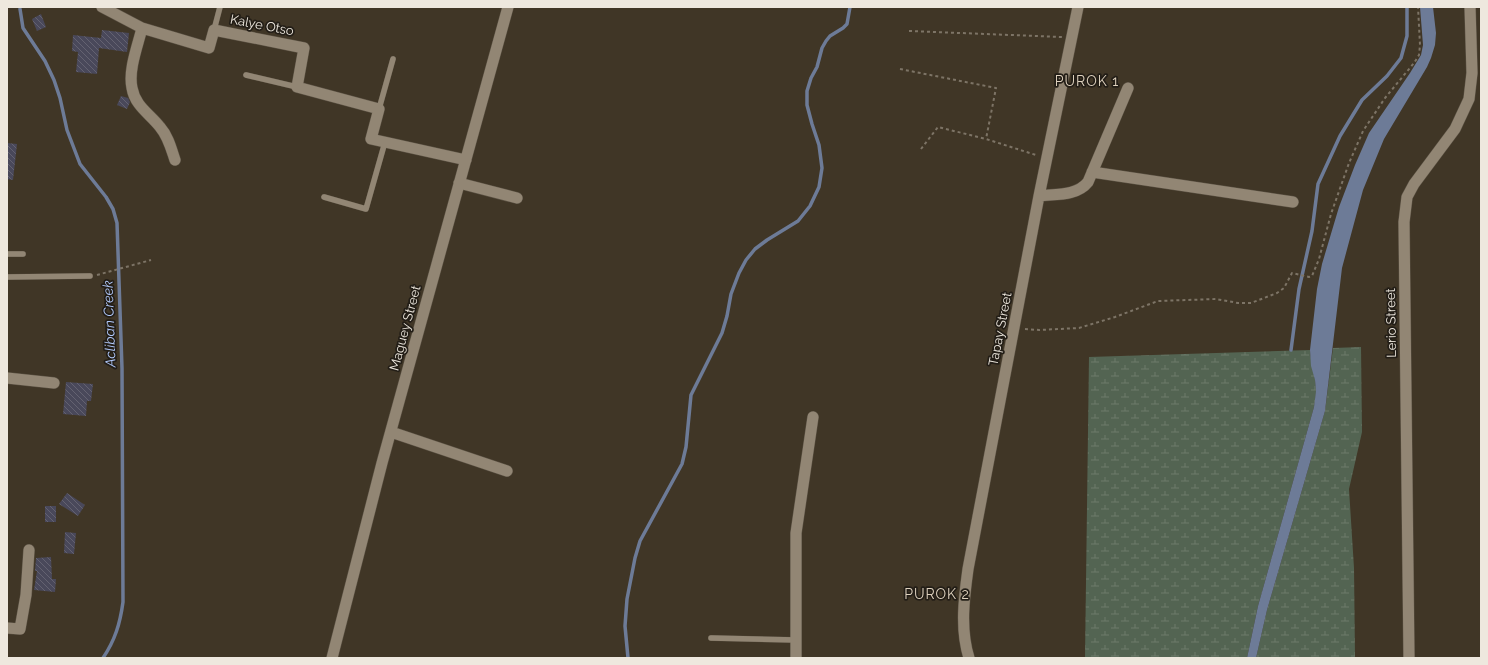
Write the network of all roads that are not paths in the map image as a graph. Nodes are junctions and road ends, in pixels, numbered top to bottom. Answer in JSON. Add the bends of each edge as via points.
{"nodes":[{"id":1,"x":102,"y":7,"type":"edge"},
{"id":2,"x":220,"y":7,"type":"edge"},
{"id":3,"x":508,"y":7,"type":"edge"},
{"id":4,"x":1078,"y":7,"type":"edge"},
{"id":5,"x":1470,"y":7,"type":"edge"},
{"id":6,"x":142,"y":28,"type":"junction"},
{"id":7,"x":214,"y":30,"type":"junction"},
{"id":8,"x":393,"y":59,"type":"dead end"},
{"id":9,"x":246,"y":75,"type":"dead end"},
{"id":10,"x":297,"y":87,"type":"junction"},
{"id":11,"x":1128,"y":88,"type":"dead end"},
{"id":12,"x":379,"y":109,"type":"junction"},
{"id":13,"x":385,"y":142,"type":"junction"},
{"id":14,"x":175,"y":160,"type":"dead end"},
{"id":15,"x":466,"y":160,"type":"junction"},
{"id":16,"x":1092,"y":172,"type":"junction"},
{"id":17,"x":459,"y":183,"type":"junction"},
{"id":18,"x":1039,"y":196,"type":"junction"},
{"id":19,"x":324,"y":197,"type":"dead end"},
{"id":20,"x":516,"y":198,"type":"dead end"},
{"id":21,"x":1293,"y":202,"type":"dead end"},
{"id":22,"x":7,"y":254,"type":"edge"},
{"id":23,"x":23,"y":254,"type":"dead end"},
{"id":24,"x":90,"y":276,"type":"dead end"},
{"id":25,"x":7,"y":277,"type":"edge"},
{"id":26,"x":7,"y":378,"type":"edge"},
{"id":27,"x":54,"y":383,"type":"dead end"},
{"id":28,"x":813,"y":417,"type":"dead end"},
{"id":29,"x":391,"y":432,"type":"junction"},
{"id":30,"x":507,"y":471,"type":"dead end"},
{"id":31,"x":29,"y":550,"type":"dead end"},
{"id":32,"x":7,"y":628,"type":"edge"},
{"id":33,"x":711,"y":638,"type":"dead end"},
{"id":34,"x":796,"y":640,"type":"junction"},
{"id":35,"x":332,"y":658,"type":"edge"},
{"id":36,"x":796,"y":658,"type":"edge"},
{"id":37,"x":969,"y":658,"type":"edge"},
{"id":38,"x":1409,"y":658,"type":"edge"}],
"edges":[{"from":1,"to":6,"type":"street","name":"Kalye Otso"},
{"from":2,"to":7,"type":"lane"},
{"from":3,"to":15,"type":"street","name":"Maguey Street"},
{"from":4,"to":18,"type":"street","name":"Tapay Street"},
{"from":5,"to":38,"type":"street","name":"Lerio Street","via":[[1472,73],[1469,99],[1455,129],[1414,184],[1405,207]]},
{"from":6,"to":7,"type":"street","name":"Kalye Otso","via":[[209,48]]},
{"from":6,"to":14,"type":"street","via":[[132,72],[132,89],[143,110],[167,138]]},
{"from":7,"to":10,"type":"street","name":"Kalye Otso","via":[[304,48]]},
{"from":8,"to":12,"type":"lane"},
{"from":9,"to":10,"type":"lane"},
{"from":10,"to":12,"type":"street"},
{"from":11,"to":16,"type":"street"},
{"from":12,"to":13,"type":"street","via":[[371,138]]},
{"from":13,"to":15,"type":"street"},
{"from":13,"to":19,"type":"lane","via":[[366,209]]},
{"from":15,"to":17,"type":"street","name":"Maguey Street"},
{"from":16,"to":18,"type":"street","via":[[1088,182],[1080,190]]},
{"from":16,"to":21,"type":"street"},
{"from":17,"to":20,"type":"street"},
{"from":17,"to":29,"type":"street","name":"Maguey Street"},
{"from":18,"to":37,"type":"street","name":"Tapay Street","via":[[966,589],[964,632]]},
{"from":22,"to":23,"type":"lane"},
{"from":24,"to":25,"type":"lane"},
{"from":26,"to":27,"type":"street"},
{"from":28,"to":34,"type":"street","via":[[796,533]]},
{"from":29,"to":30,"type":"street"},
{"from":29,"to":35,"type":"street","name":"Maguey Street"},
{"from":31,"to":32,"type":"street","via":[[26,595],[20,629]]},
{"from":33,"to":34,"type":"lane"},
{"from":34,"to":36,"type":"street"}]}
